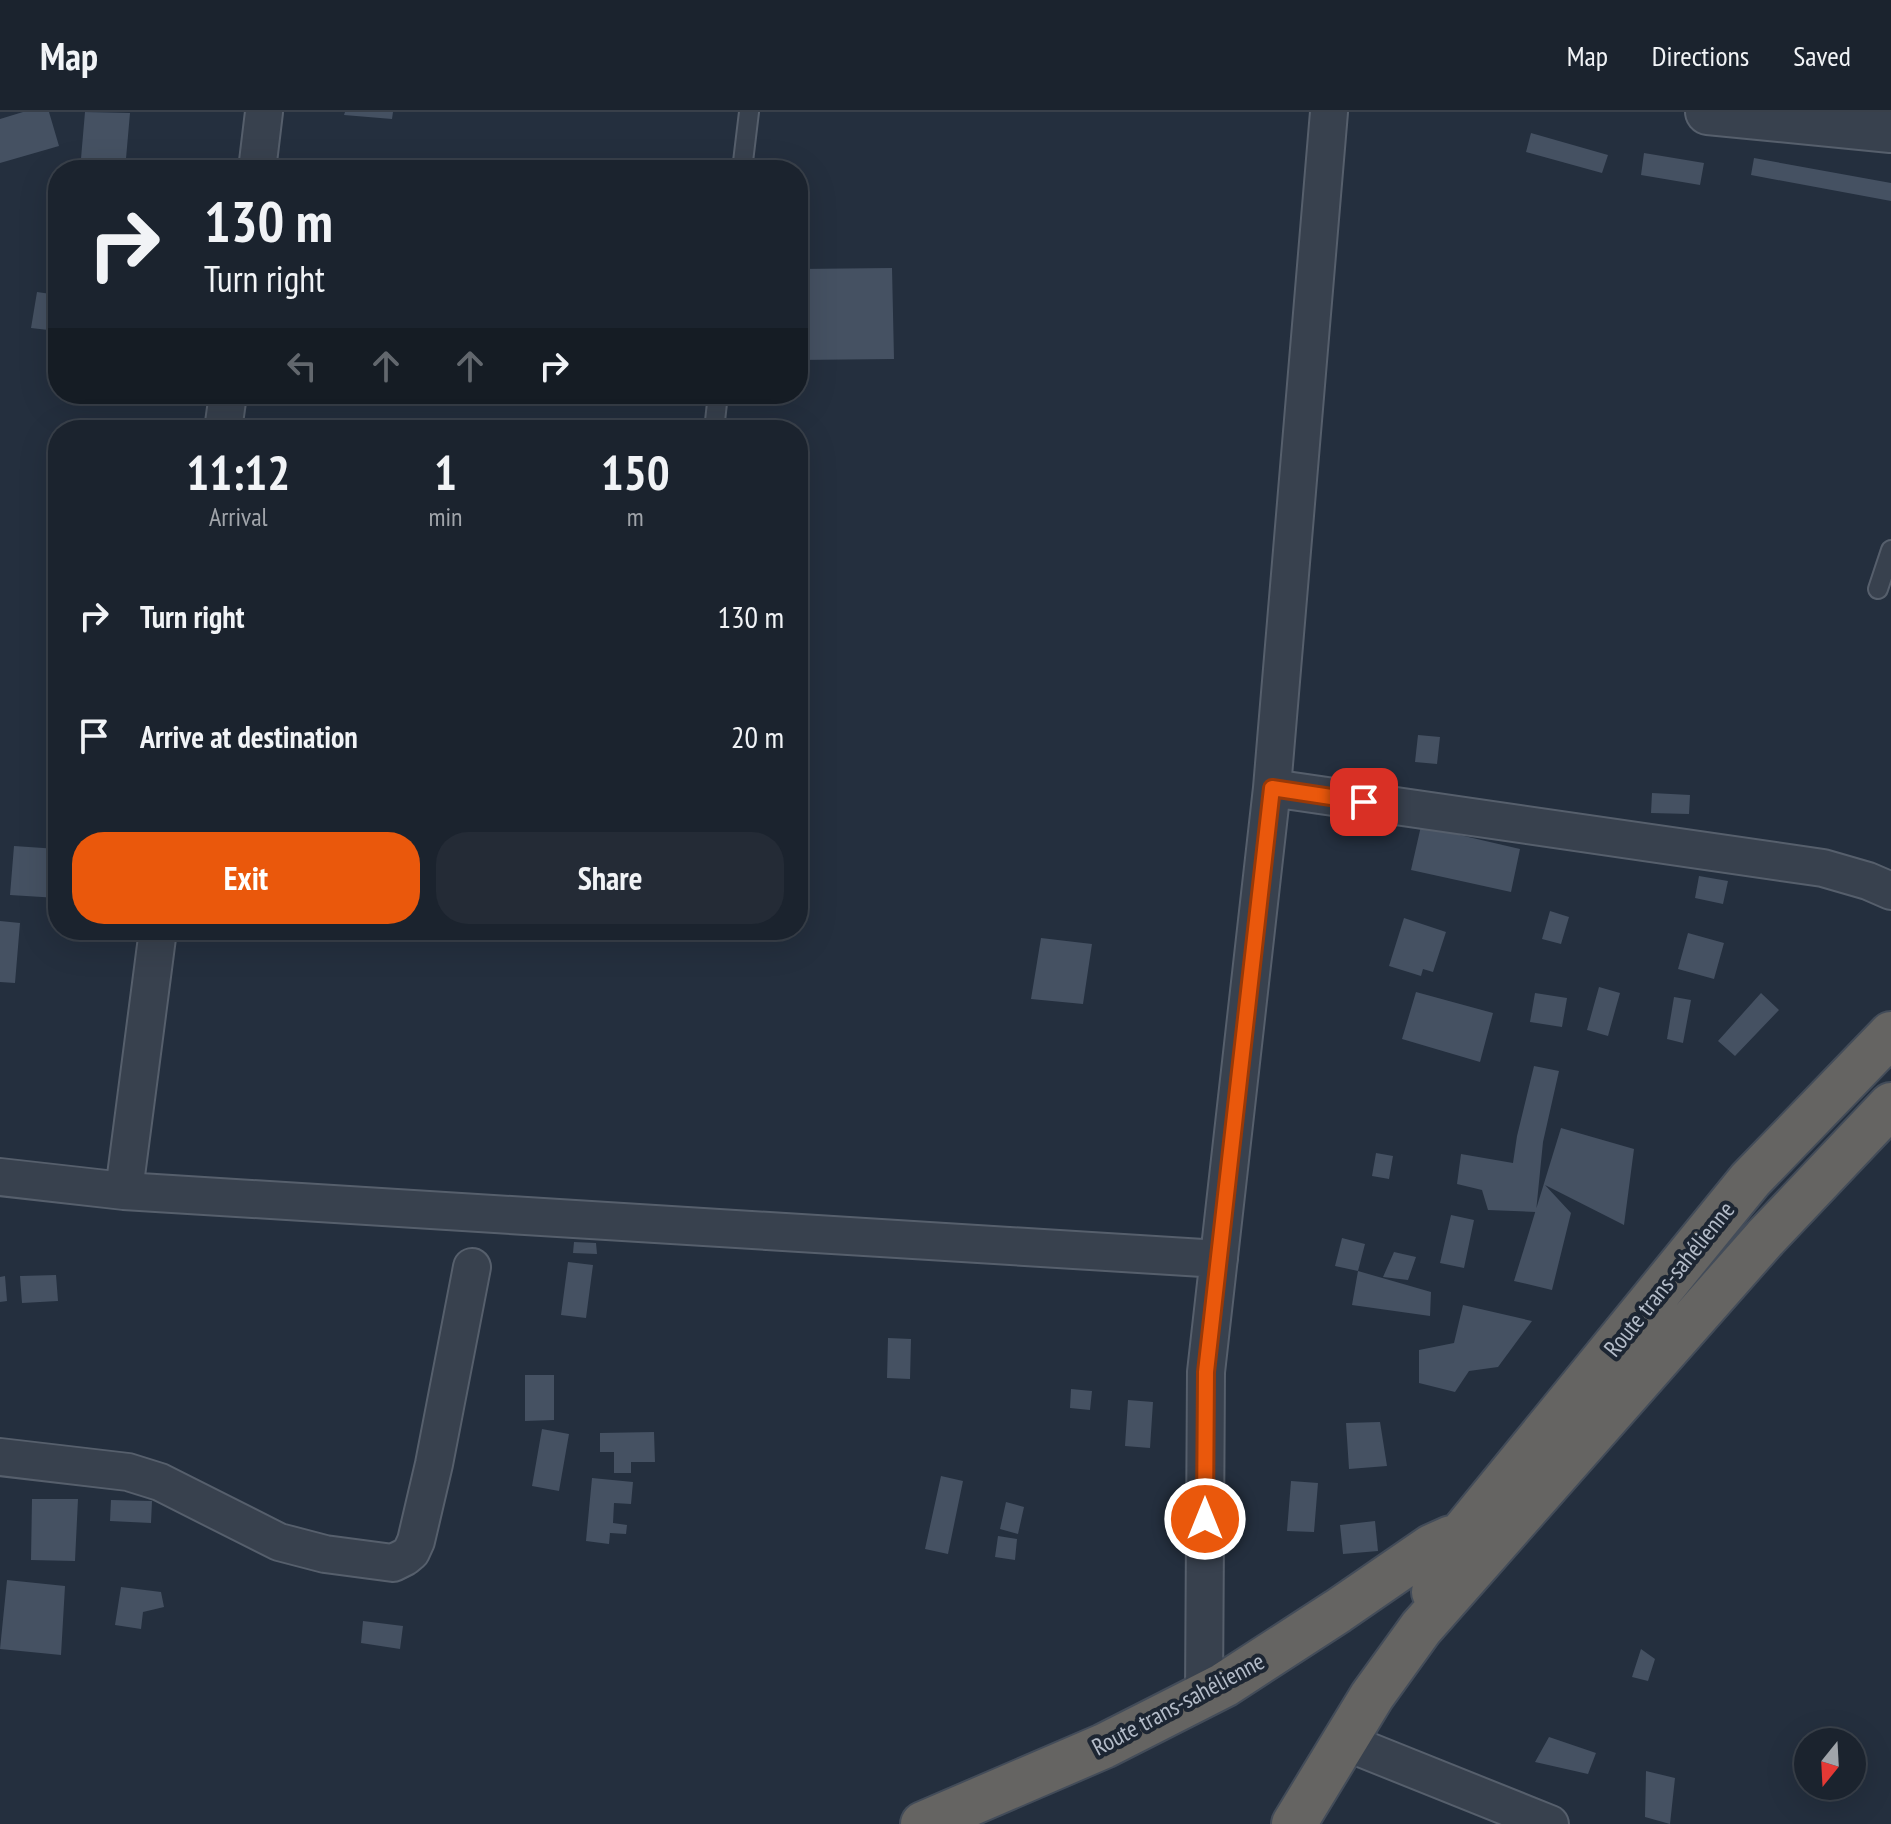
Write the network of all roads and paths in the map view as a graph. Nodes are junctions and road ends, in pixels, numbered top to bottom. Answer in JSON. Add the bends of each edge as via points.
{"nodes":[{"id":1,"x":264,"y":112,"type":"edge"},
{"id":2,"x":749,"y":112,"type":"edge"},
{"id":3,"x":1329,"y":112,"type":"edge"},
{"id":4,"x":1708,"y":112,"type":"edge"},
{"id":5,"x":1891,"y":130,"type":"edge"},
{"id":6,"x":258,"y":160,"type":"edge"},
{"id":7,"x":743,"y":160,"type":"edge"},
{"id":8,"x":1891,"y":550,"type":"edge"},
{"id":9,"x":1878,"y":589,"type":"dead end"},
{"id":10,"x":1272,"y":788,"type":"junction"},
{"id":11,"x":1891,"y":891,"type":"edge"},
{"id":12,"x":157,"y":940,"type":"edge"},
{"id":13,"x":1891,"y":1034,"type":"edge"},
{"id":14,"x":1891,"y":1105,"type":"edge"},
{"id":15,"x":0,"y":1177,"type":"edge"},
{"id":16,"x":124,"y":1191,"type":"junction"},
{"id":17,"x":1219,"y":1259,"type":"junction"},
{"id":18,"x":472,"y":1267,"type":"dead end"},
{"id":19,"x":0,"y":1457,"type":"edge"},
{"id":20,"x":1505,"y":1535,"type":"junction"},
{"id":21,"x":1460,"y":1536,"type":"junction"},
{"id":22,"x":1421,"y":1628,"type":"junction"},
{"id":23,"x":1204,"y":1696,"type":"junction"},
{"id":24,"x":1343,"y":1741,"type":"junction"},
{"id":25,"x":923,"y":1824,"type":"edge"},
{"id":26,"x":1294,"y":1824,"type":"edge"},
{"id":27,"x":1550,"y":1824,"type":"edge"}],
"edges":[{"from":1,"to":6,"type":"street"},
{"from":2,"to":7,"type":"lane"},
{"from":3,"to":10,"type":"street"},
{"from":4,"to":5,"type":"street"},
{"from":8,"to":9,"type":"lane"},
{"from":10,"to":11,"type":"street","via":[[1823,868]]},
{"from":10,"to":17,"type":"street"},
{"from":12,"to":16,"type":"street"},
{"from":13,"to":21,"type":"highway","name":"Route trans-sahélienne","via":[[1750,1180]]},
{"from":14,"to":20,"type":"highway","name":"Route trans-sahélienne","via":[[1765,1238]]},
{"from":15,"to":16,"type":"street"},
{"from":16,"to":17,"type":"street"},
{"from":17,"to":23,"type":"street","via":[[1206,1372]]},
{"from":18,"to":19,"type":"street","via":[[416,1541],[411,1552],[393,1563],[279,1542],[160,1482],[128,1472]]},
{"from":20,"to":21,"type":"highway","name":"Route trans-sahélienne"},
{"from":20,"to":22,"type":"highway","name":"Route trans-sahélienne"},
{"from":21,"to":22,"type":"highway","name":"Route trans-sahélienne"},
{"from":21,"to":23,"type":"highway","name":"Route trans-sahélienne","via":[[1431,1547]]},
{"from":22,"to":24,"type":"highway","name":"Route trans-sahélienne"},
{"from":23,"to":25,"type":"highway","name":"Route trans-sahélienne","via":[[1104,1746]]},
{"from":24,"to":26,"type":"highway","name":"Route trans-sahélienne"},
{"from":24,"to":27,"type":"street"}]}
